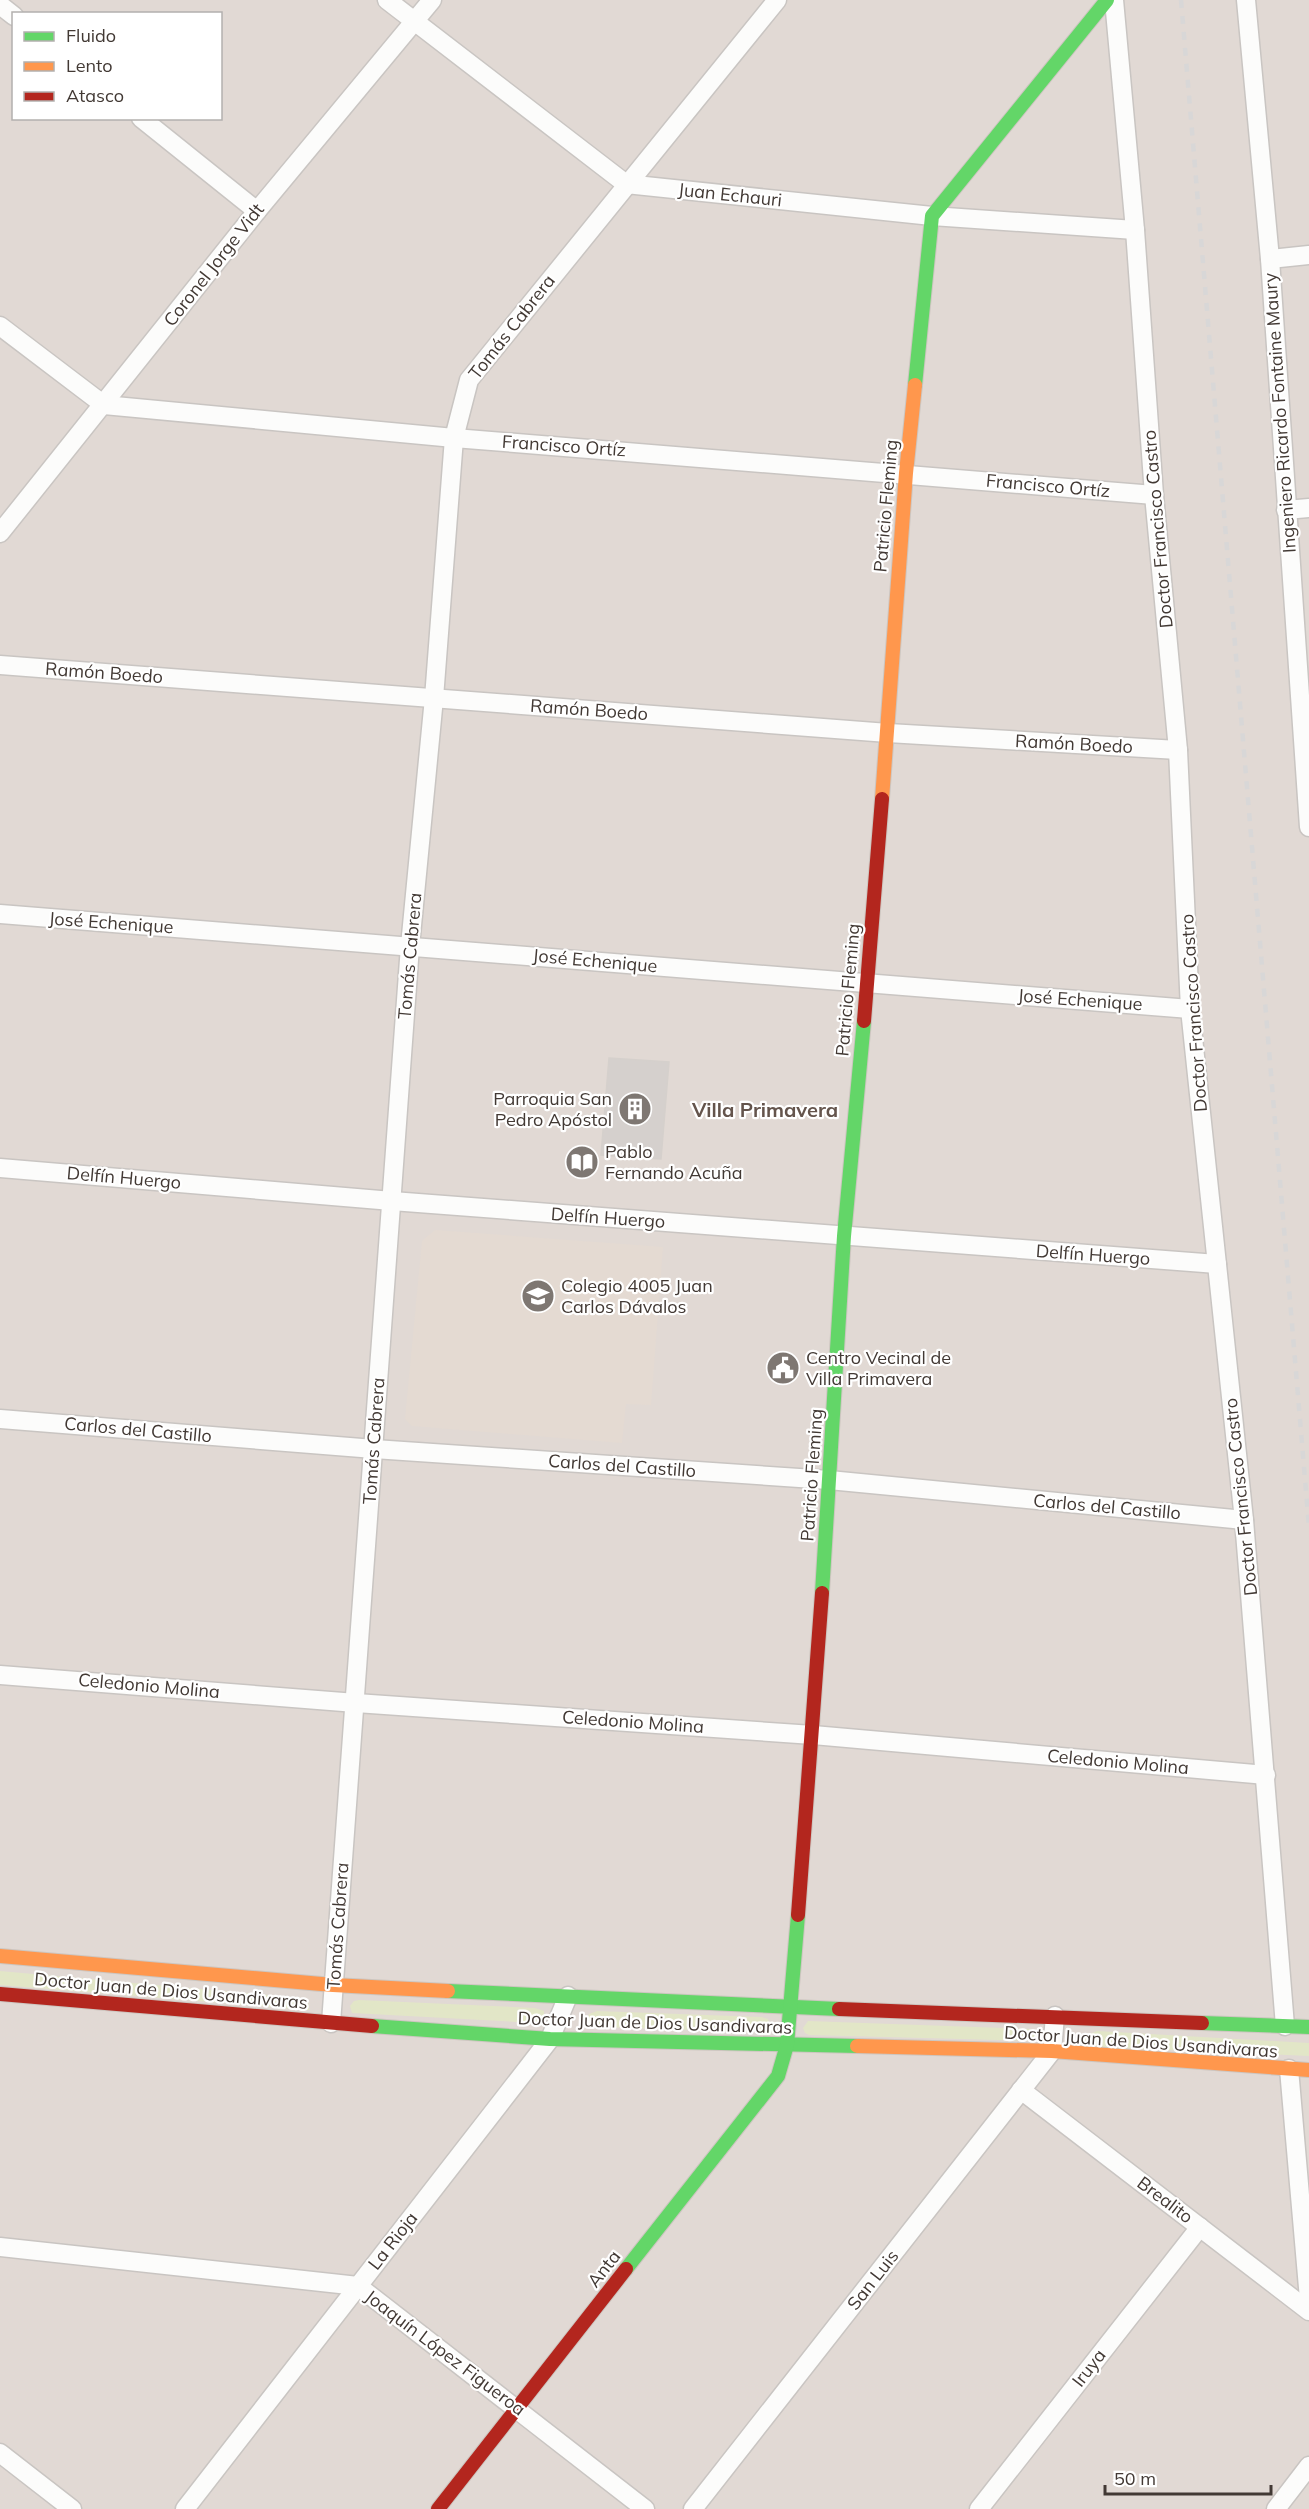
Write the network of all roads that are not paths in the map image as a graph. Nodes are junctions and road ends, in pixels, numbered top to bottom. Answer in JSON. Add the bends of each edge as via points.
{"nodes":[{"id":1,"x":387,"y":0,"type":"edge"},
{"id":2,"x":432,"y":0,"type":"edge"},
{"id":3,"x":777,"y":0,"type":"edge"},
{"id":4,"x":1107,"y":0,"type":"edge"},
{"id":5,"x":1113,"y":0,"type":"edge"},
{"id":6,"x":1245,"y":0,"type":"edge"},
{"id":7,"x":0,"y":5,"type":"edge"},
{"id":8,"x":12,"y":14,"type":"edge"},
{"id":9,"x":414,"y":22,"type":"junction"},
{"id":10,"x":143,"y":120,"type":"edge"},
{"id":11,"x":626,"y":184,"type":"junction"},
{"id":12,"x":257,"y":211,"type":"junction"},
{"id":13,"x":932,"y":216,"type":"junction"},
{"id":14,"x":1135,"y":230,"type":"junction"},
{"id":15,"x":1309,"y":255,"type":"edge"},
{"id":16,"x":1270,"y":259,"type":"junction"},
{"id":17,"x":0,"y":326,"type":"edge"},
{"id":18,"x":104,"y":405,"type":"junction"},
{"id":19,"x":454,"y":438,"type":"junction"},
{"id":20,"x":906,"y":473,"type":"junction"},
{"id":21,"x":1154,"y":495,"type":"junction"},
{"id":22,"x":1309,"y":508,"type":"edge"},
{"id":23,"x":1286,"y":510,"type":"junction"},
{"id":24,"x":0,"y":533,"type":"edge"},
{"id":25,"x":0,"y":665,"type":"edge"},
{"id":26,"x":434,"y":698,"type":"junction"},
{"id":27,"x":888,"y":733,"type":"junction"},
{"id":28,"x":1178,"y":750,"type":"junction"},
{"id":29,"x":1306,"y":771,"type":"edge"},
{"id":30,"x":1309,"y":827,"type":"edge"},
{"id":31,"x":0,"y":914,"type":"edge"},
{"id":32,"x":410,"y":946,"type":"junction"},
{"id":33,"x":867,"y":984,"type":"junction"},
{"id":34,"x":1190,"y":1009,"type":"junction"},
{"id":35,"x":0,"y":1168,"type":"edge"},
{"id":36,"x":392,"y":1201,"type":"junction"},
{"id":37,"x":844,"y":1236,"type":"junction"},
{"id":38,"x":1217,"y":1264,"type":"junction"},
{"id":39,"x":0,"y":1419,"type":"edge"},
{"id":40,"x":374,"y":1449,"type":"junction"},
{"id":41,"x":829,"y":1480,"type":"junction"},
{"id":42,"x":1244,"y":1520,"type":"junction"},
{"id":43,"x":0,"y":1674,"type":"edge"},
{"id":44,"x":356,"y":1703,"type":"junction"},
{"id":45,"x":813,"y":1735,"type":"junction"},
{"id":46,"x":1266,"y":1775,"type":"junction"},
{"id":47,"x":0,"y":1956,"type":"edge"},
{"id":48,"x":333,"y":1985,"type":"junction"},
{"id":49,"x":0,"y":1994,"type":"edge"},
{"id":50,"x":568,"y":1996,"type":"junction"},
{"id":51,"x":790,"y":2007,"type":"junction"},
{"id":52,"x":1055,"y":2016,"type":"junction"},
{"id":53,"x":331,"y":2023,"type":"junction"},
{"id":54,"x":1285,"y":2026,"type":"junction"},
{"id":55,"x":1309,"y":2027,"type":"edge"},
{"id":56,"x":550,"y":2039,"type":"junction"},
{"id":57,"x":788,"y":2045,"type":"junction"},
{"id":58,"x":1052,"y":2051,"type":"junction"},
{"id":59,"x":1289,"y":2069,"type":"junction"},
{"id":60,"x":1309,"y":2070,"type":"edge"},
{"id":61,"x":1021,"y":2090,"type":"junction"},
{"id":62,"x":1200,"y":2227,"type":"junction"},
{"id":63,"x":0,"y":2247,"type":"edge"},
{"id":64,"x":358,"y":2286,"type":"junction"},
{"id":65,"x":1309,"y":2299,"type":"edge"},
{"id":66,"x":1309,"y":2311,"type":"edge"},
{"id":67,"x":519,"y":2409,"type":"junction"},
{"id":68,"x":0,"y":2453,"type":"edge"},
{"id":69,"x":1309,"y":2466,"type":"edge"},
{"id":70,"x":72,"y":2509,"type":"edge"},
{"id":71,"x":185,"y":2509,"type":"edge"},
{"id":72,"x":438,"y":2509,"type":"edge"},
{"id":73,"x":645,"y":2509,"type":"edge"},
{"id":74,"x":693,"y":2509,"type":"edge"},
{"id":75,"x":979,"y":2509,"type":"edge"},
{"id":76,"x":1276,"y":2509,"type":"edge"}],
"edges":[{"from":1,"to":9,"type":"street"},
{"from":2,"to":9,"type":"street","name":"Coronel Jorge Vidt"},
{"from":3,"to":11,"type":"street","name":"Tomás Cabrera"},
{"from":4,"to":13,"type":"street"},
{"from":5,"to":14,"type":"street","name":"Doctor Francisco Castro"},
{"from":6,"to":16,"type":"street","name":"Ingeniero Ricardo Fontaine Maury"},
{"from":7,"to":8,"type":"street"},
{"from":9,"to":11,"type":"street"},
{"from":9,"to":12,"type":"street","name":"Coronel Jorge Vidt"},
{"from":10,"to":12,"type":"street"},
{"from":11,"to":13,"type":"street","name":"Juan Echauri"},
{"from":11,"to":19,"type":"street","name":"Tomás Cabrera","via":[[469,380]]},
{"from":12,"to":18,"type":"street","name":"Coronel Jorge Vidt"},
{"from":13,"to":14,"type":"street","name":"Juan Echauri"},
{"from":13,"to":20,"type":"street","name":"Patricio Fleming"},
{"from":14,"to":21,"type":"street","name":"Doctor Francisco Castro"},
{"from":15,"to":16,"type":"street"},
{"from":16,"to":23,"type":"street","name":"Ingeniero Ricardo Fontaine Maury"},
{"from":17,"to":18,"type":"street"},
{"from":18,"to":19,"type":"street","name":"Francisco Ortíz"},
{"from":18,"to":24,"type":"street","name":"Coronel Jorge Vidt"},
{"from":19,"to":20,"type":"street","name":"Francisco Ortíz"},
{"from":19,"to":26,"type":"street","name":"Tomás Cabrera"},
{"from":20,"to":21,"type":"street","name":"Francisco Ortíz"},
{"from":20,"to":27,"type":"street","name":"Patricio Fleming"},
{"from":21,"to":28,"type":"street","name":"Doctor Francisco Castro"},
{"from":22,"to":23,"type":"street"},
{"from":23,"to":29,"type":"street","name":"Ingeniero Ricardo Fontaine Maury"},
{"from":25,"to":26,"type":"street","name":"Ramón Boedo"},
{"from":26,"to":27,"type":"street","name":"Ramón Boedo"},
{"from":26,"to":32,"type":"street","name":"Tomás Cabrera"},
{"from":27,"to":28,"type":"street","name":"Ramón Boedo"},
{"from":27,"to":33,"type":"street","name":"Patricio Fleming"},
{"from":28,"to":34,"type":"street","name":"Doctor Francisco Castro"},
{"from":29,"to":30,"type":"street","name":"Ingeniero Ricardo Fontaine Maury"},
{"from":31,"to":32,"type":"street","name":"José Echenique"},
{"from":32,"to":33,"type":"street","name":"José Echenique"},
{"from":32,"to":36,"type":"street","name":"Tomás Cabrera"},
{"from":33,"to":34,"type":"street","name":"José Echenique"},
{"from":33,"to":37,"type":"street","name":"Patricio Fleming"},
{"from":34,"to":38,"type":"street","name":"Doctor Francisco Castro"},
{"from":35,"to":36,"type":"street","name":"Delfín Huergo"},
{"from":36,"to":37,"type":"street","name":"Delfín Huergo"},
{"from":36,"to":40,"type":"street","name":"Tomás Cabrera"},
{"from":37,"to":38,"type":"street","name":"Delfín Huergo"},
{"from":37,"to":41,"type":"street","name":"Patricio Fleming"},
{"from":38,"to":42,"type":"street","name":"Doctor Francisco Castro"},
{"from":39,"to":40,"type":"street","name":"Carlos del Castillo"},
{"from":40,"to":41,"type":"street","name":"Carlos del Castillo"},
{"from":40,"to":44,"type":"street","name":"Tomás Cabrera"},
{"from":41,"to":42,"type":"street","name":"Carlos del Castillo"},
{"from":41,"to":45,"type":"street","name":"Patricio Fleming"},
{"from":42,"to":46,"type":"street","name":"Doctor Francisco Castro"},
{"from":43,"to":44,"type":"street","name":"Celedonio Molina"},
{"from":44,"to":45,"type":"street","name":"Celedonio Molina"},
{"from":44,"to":48,"type":"street","name":"Tomás Cabrera"},
{"from":45,"to":46,"type":"street","name":"Celedonio Molina"},
{"from":45,"to":51,"type":"street","name":"Patricio Fleming"},
{"from":46,"to":54,"type":"street","name":"Doctor Francisco Castro"},
{"from":47,"to":48,"type":"street","name":"Doctor Juan de Dios Usandivaras"},
{"from":48,"to":50,"type":"street","name":"Doctor Juan de Dios Usandivaras"},
{"from":48,"to":53,"type":"street","name":"Tomás Cabrera"},
{"from":49,"to":53,"type":"street","name":"Doctor Juan de Dios Usandivaras"},
{"from":50,"to":51,"type":"street","name":"Doctor Juan de Dios Usandivaras"},
{"from":50,"to":56,"type":"street","name":"La Rioja"},
{"from":51,"to":52,"type":"street","name":"Doctor Juan de Dios Usandivaras"},
{"from":51,"to":57,"type":"street","name":"Patricio Fleming"},
{"from":52,"to":54,"type":"street","name":"Doctor Juan de Dios Usandivaras"},
{"from":52,"to":58,"type":"street"},
{"from":53,"to":56,"type":"street","name":"Doctor Juan de Dios Usandivaras"},
{"from":54,"to":55,"type":"street","name":"Doctor Juan de Dios Usandivaras"},
{"from":56,"to":57,"type":"street","name":"Doctor Juan de Dios Usandivaras"},
{"from":56,"to":64,"type":"street","name":"La Rioja"},
{"from":57,"to":58,"type":"street","name":"Doctor Juan de Dios Usandivaras"},
{"from":57,"to":67,"type":"street","name":"Anta","via":[[778,2076]]},
{"from":58,"to":59,"type":"street","name":"Doctor Juan de Dios Usandivaras"},
{"from":58,"to":61,"type":"street","name":"San Luis"},
{"from":59,"to":60,"type":"street","name":"Doctor Juan de Dios Usandivaras"},
{"from":59,"to":65,"type":"street"},
{"from":61,"to":62,"type":"street","name":"Brealito"},
{"from":61,"to":74,"type":"street","name":"San Luis"},
{"from":62,"to":66,"type":"street","name":"Brealito"},
{"from":62,"to":75,"type":"street","name":"Iruya"},
{"from":63,"to":64,"type":"street","name":"Joaquín López Figueroa"},
{"from":64,"to":67,"type":"street","name":"Joaquín López Figueroa"},
{"from":64,"to":71,"type":"street","name":"La Rioja"},
{"from":67,"to":72,"type":"street","name":"Anta"},
{"from":67,"to":73,"type":"street","name":"Joaquín López Figueroa"},
{"from":68,"to":70,"type":"street"},
{"from":69,"to":76,"type":"street"}]}
